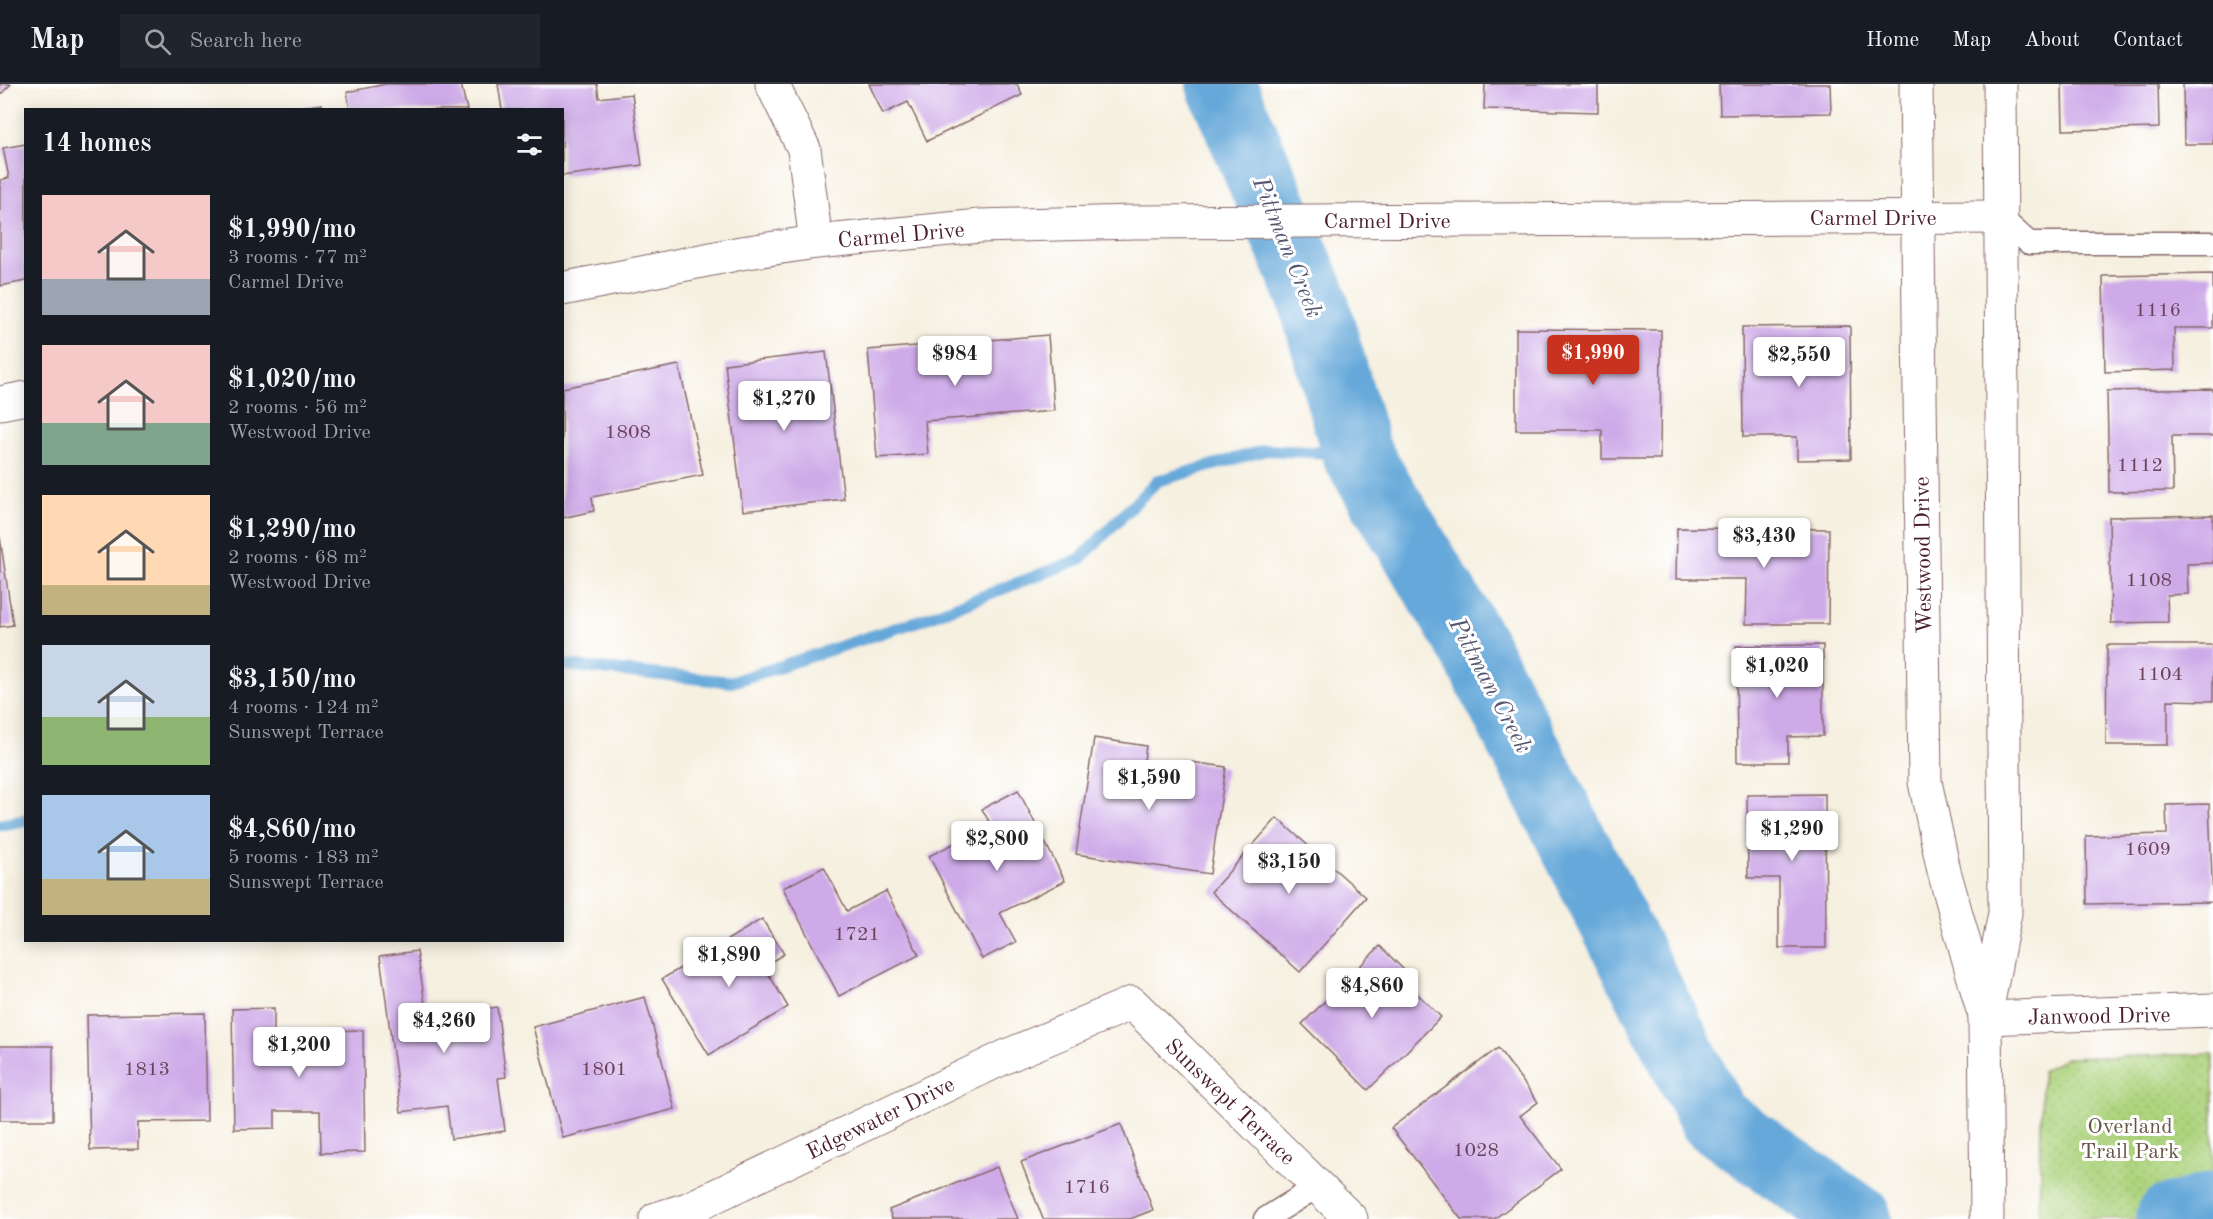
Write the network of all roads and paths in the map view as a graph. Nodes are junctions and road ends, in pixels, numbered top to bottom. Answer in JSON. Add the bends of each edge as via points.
{"nodes":[{"id":1,"x":772,"y":84,"type":"edge"},
{"id":2,"x":1916,"y":84,"type":"edge"},
{"id":3,"x":2000,"y":84,"type":"edge"},
{"id":4,"x":1918,"y":217,"type":"junction"},
{"id":5,"x":2000,"y":217,"type":"junction"},
{"id":6,"x":816,"y":242,"type":"junction"},
{"id":7,"x":2213,"y":243,"type":"edge"},
{"id":8,"x":564,"y":289,"type":"edge"},
{"id":9,"x":24,"y":398,"type":"edge"},
{"id":10,"x":0,"y":403,"type":"edge"},
{"id":11,"x":2213,"y":1010,"type":"edge"},
{"id":12,"x":1105,"y":1015,"type":"joint"},
{"id":13,"x":1985,"y":1018,"type":"junction"},
{"id":14,"x":1318,"y":1186,"type":"junction"},
{"id":15,"x":656,"y":1219,"type":"edge"},
{"id":16,"x":1265,"y":1219,"type":"edge"},
{"id":17,"x":1351,"y":1219,"type":"edge"},
{"id":18,"x":1987,"y":1219,"type":"edge"}],
"edges":[{"from":1,"to":6,"type":"street","via":[[804,149]]},
{"from":2,"to":4,"type":"street","name":"Westwood Drive"},
{"from":3,"to":5,"type":"street","name":"Westwood Drive"},
{"from":4,"to":5,"type":"street","name":"Carmel Drive"},
{"from":4,"to":6,"type":"street","name":"Carmel Drive","via":[[1134,222],[980,226]]},
{"from":4,"to":13,"type":"street","name":"Westwood Drive","via":[[1925,782],[1944,871]]},
{"from":5,"to":7,"type":"lane","via":[[2029,243]]},
{"from":5,"to":13,"type":"street","name":"Westwood Drive","via":[[2005,913]]},
{"from":6,"to":8,"type":"street","name":"Carmel Drive"},
{"from":9,"to":10,"type":"street"},
{"from":11,"to":13,"type":"street","name":"Janwood Drive"},
{"from":12,"to":14,"type":"street","name":"Sunswept Terrace","via":[[1132,1004]]},
{"from":12,"to":15,"type":"street","name":"Edgewater Drive","via":[[1010,1055],[688,1209]]},
{"from":13,"to":18,"type":"street","name":"Westwood Drive"},
{"from":14,"to":16,"type":"lane"},
{"from":14,"to":17,"type":"street","name":"Sunswept Terrace"}]}
